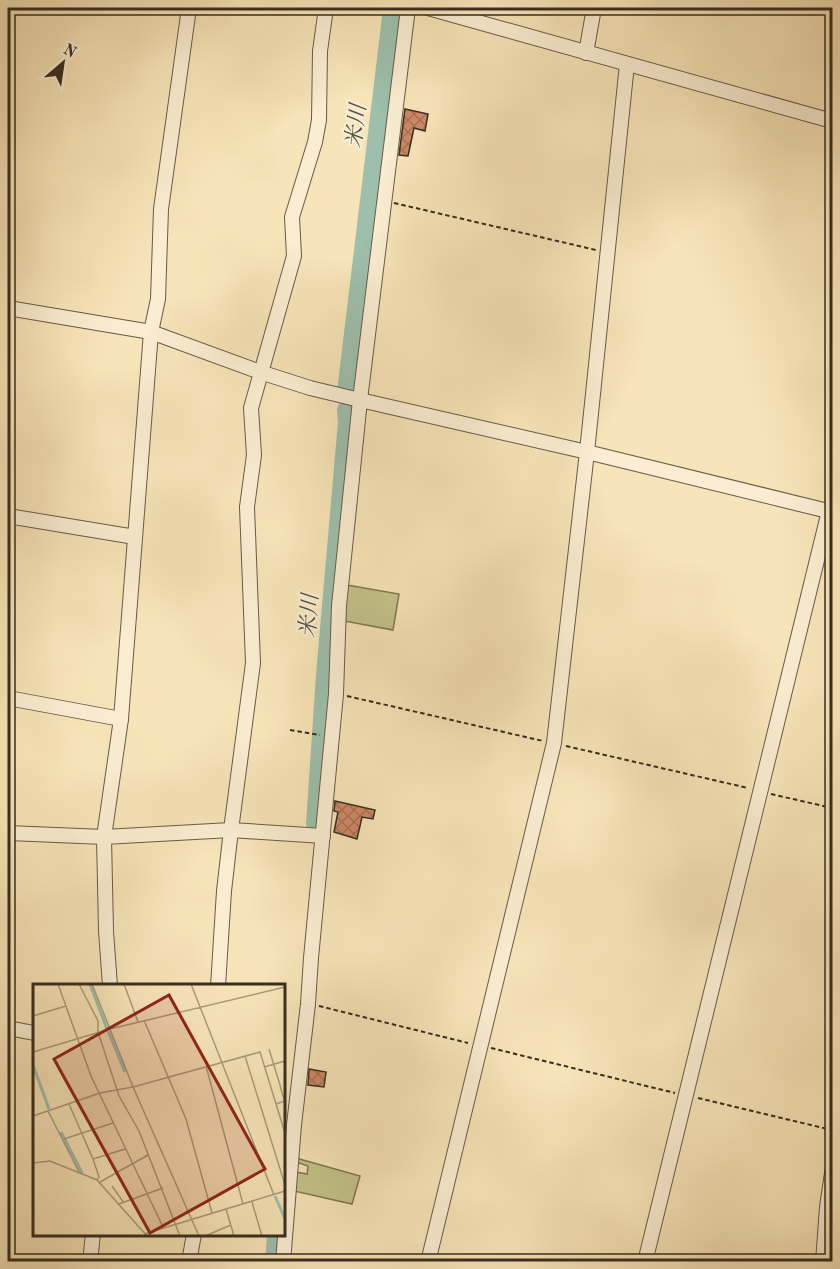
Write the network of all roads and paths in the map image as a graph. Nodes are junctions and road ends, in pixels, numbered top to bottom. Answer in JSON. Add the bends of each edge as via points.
{"nodes":[{"id":1,"x":189,"y":8,"type":"edge"},
{"id":2,"x":326,"y":8,"type":"edge"},
{"id":3,"x":408,"y":8,"type":"edge"},
{"id":4,"x":428,"y":8,"type":"edge"},
{"id":5,"x":594,"y":8,"type":"edge"},
{"id":6,"x":586,"y":53,"type":"junction"},
{"id":7,"x":627,"y":64,"type":"junction"},
{"id":8,"x":832,"y":121,"type":"edge"},
{"id":9,"x":386,"y":201,"type":"junction"},
{"id":10,"x":608,"y":253,"type":"junction"},
{"id":11,"x":8,"y":308,"type":"edge"},
{"id":12,"x":151,"y":332,"type":"junction"},
{"id":13,"x":260,"y":372,"type":"junction"},
{"id":14,"x":360,"y":400,"type":"junction"},
{"id":15,"x":587,"y":452,"type":"junction"},
{"id":16,"x":831,"y":512,"type":"edge"},
{"id":17,"x":8,"y":516,"type":"edge"},
{"id":18,"x":135,"y":537,"type":"junction"},
{"id":19,"x":336,"y":694,"type":"junction"},
{"id":20,"x":8,"y":698,"type":"edge"},
{"id":21,"x":121,"y":719,"type":"junction"},
{"id":22,"x":290,"y":730,"type":"dead end"},
{"id":23,"x":320,"y":735,"type":"dead end"},
{"id":24,"x":554,"y":743,"type":"junction"},
{"id":25,"x":759,"y":791,"type":"junction"},
{"id":26,"x":832,"y":808,"type":"edge"},
{"id":27,"x":231,"y":830,"type":"junction"},
{"id":28,"x":8,"y":833,"type":"edge"},
{"id":29,"x":323,"y":836,"type":"junction"},
{"id":30,"x":104,"y":837,"type":"junction"},
{"id":31,"x":110,"y":984,"type":"edge"},
{"id":32,"x":218,"y":984,"type":"edge"},
{"id":33,"x":308,"y":1004,"type":"junction"},
{"id":34,"x":8,"y":1029,"type":"edge"},
{"id":35,"x":33,"y":1033,"type":"edge"},
{"id":36,"x":482,"y":1046,"type":"junction"},
{"id":37,"x":685,"y":1095,"type":"junction"},
{"id":38,"x":832,"y":1130,"type":"edge"},
{"id":39,"x":832,"y":1173,"type":"edge"},
{"id":40,"x":93,"y":1236,"type":"edge"},
{"id":41,"x":194,"y":1236,"type":"edge"},
{"id":42,"x":8,"y":1261,"type":"edge"},
{"id":43,"x":12,"y":1262,"type":"edge"},
{"id":44,"x":90,"y":1262,"type":"edge"},
{"id":45,"x":189,"y":1262,"type":"edge"},
{"id":46,"x":283,"y":1262,"type":"edge"},
{"id":47,"x":428,"y":1262,"type":"edge"},
{"id":48,"x":645,"y":1262,"type":"edge"},
{"id":49,"x":823,"y":1262,"type":"edge"}],
"edges":[{"from":1,"to":12,"type":"street","via":[[161,209],[158,299]]},
{"from":2,"to":13,"type":"street","via":[[320,51],[319,120],[292,217],[294,256]]},
{"from":3,"to":9,"type":"street"},
{"from":4,"to":6,"type":"street"},
{"from":5,"to":6,"type":"street"},
{"from":6,"to":7,"type":"street"},
{"from":7,"to":8,"type":"street"},
{"from":7,"to":10,"type":"street"},
{"from":9,"to":10,"type":"path"},
{"from":9,"to":14,"type":"street"},
{"from":10,"to":15,"type":"street"},
{"from":11,"to":12,"type":"street"},
{"from":12,"to":13,"type":"street"},
{"from":12,"to":18,"type":"street"},
{"from":13,"to":14,"type":"street"},
{"from":13,"to":27,"type":"street","via":[[251,408],[254,455],[247,507],[253,663]]},
{"from":14,"to":15,"type":"street"},
{"from":14,"to":19,"type":"street","via":[[339,606]]},
{"from":15,"to":16,"type":"street"},
{"from":15,"to":24,"type":"street"},
{"from":16,"to":25,"type":"street"},
{"from":17,"to":18,"type":"street"},
{"from":18,"to":21,"type":"street"},
{"from":19,"to":24,"type":"path"},
{"from":19,"to":29,"type":"street"},
{"from":20,"to":21,"type":"street"},
{"from":21,"to":30,"type":"street"},
{"from":22,"to":23,"type":"path"},
{"from":24,"to":25,"type":"path"},
{"from":24,"to":36,"type":"street"},
{"from":25,"to":26,"type":"path"},
{"from":25,"to":37,"type":"street"},
{"from":27,"to":29,"type":"street"},
{"from":27,"to":30,"type":"street"},
{"from":27,"to":32,"type":"street"},
{"from":28,"to":30,"type":"street"},
{"from":29,"to":33,"type":"street"},
{"from":30,"to":31,"type":"street"},
{"from":33,"to":36,"type":"path"},
{"from":33,"to":46,"type":"street"},
{"from":34,"to":35,"type":"street"},
{"from":36,"to":37,"type":"path"},
{"from":36,"to":47,"type":"street"},
{"from":37,"to":38,"type":"path"},
{"from":37,"to":48,"type":"street"},
{"from":39,"to":49,"type":"street"},
{"from":40,"to":44,"type":"street"},
{"from":41,"to":45,"type":"street"},
{"from":42,"to":43,"type":"street"}]}
